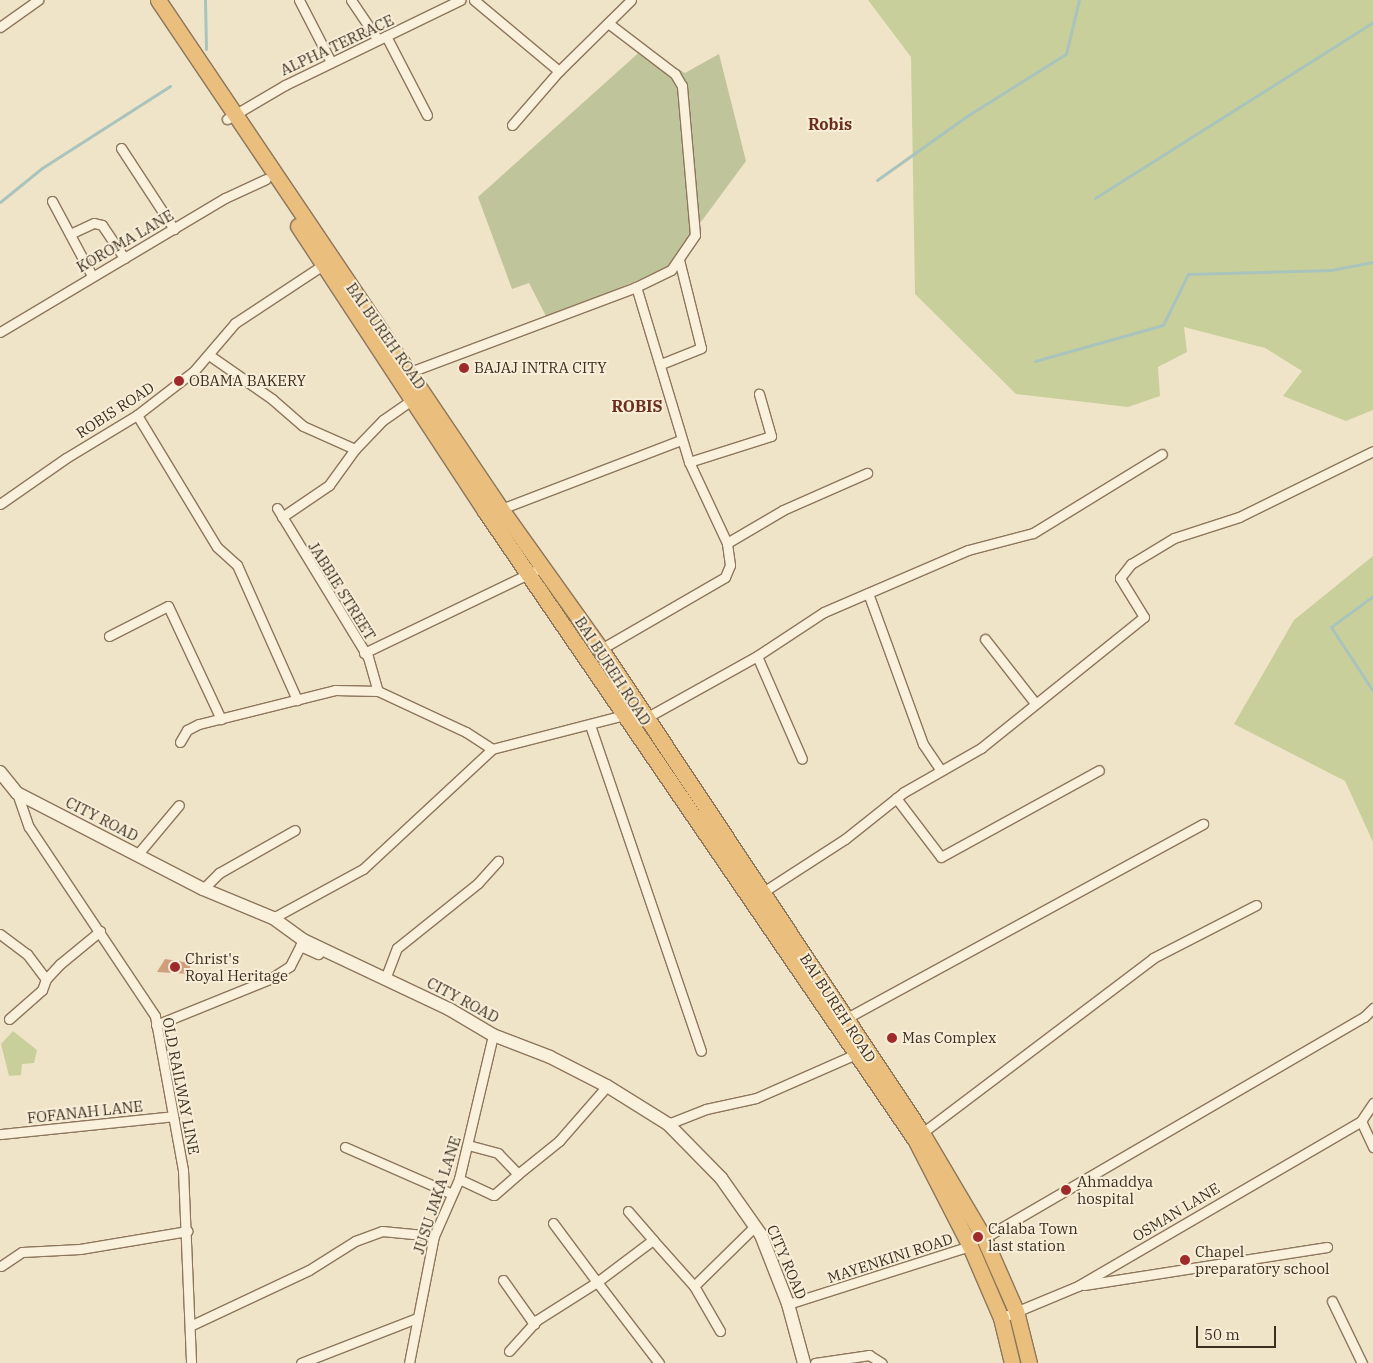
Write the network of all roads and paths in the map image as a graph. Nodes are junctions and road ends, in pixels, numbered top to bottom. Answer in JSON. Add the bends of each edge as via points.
{"nodes":[{"id":1,"x":38,"y":0,"type":"edge"},
{"id":2,"x":148,"y":0,"type":"edge"},
{"id":3,"x":158,"y":0,"type":"edge"},
{"id":4,"x":299,"y":0,"type":"edge"},
{"id":5,"x":351,"y":0,"type":"edge"},
{"id":6,"x":460,"y":0,"type":"edge"},
{"id":7,"x":474,"y":0,"type":"edge"},
{"id":8,"x":632,"y":0,"type":"edge"},
{"id":9,"x":608,"y":23,"type":"junction"},
{"id":10,"x":0,"y":28,"type":"edge"},
{"id":11,"x":382,"y":38,"type":"junction"},
{"id":12,"x":331,"y":62,"type":"junction"},
{"id":13,"x":559,"y":71,"type":"junction"},
{"id":14,"x":427,"y":115,"type":"dead end"},
{"id":15,"x":230,"y":117,"type":"junction"},
{"id":16,"x":512,"y":125,"type":"dead end"},
{"id":17,"x":121,"y":148,"type":"dead end"},
{"id":18,"x":266,"y":179,"type":"junction"},
{"id":19,"x":52,"y":201,"type":"dead end"},
{"id":20,"x":174,"y":229,"type":"junction"},
{"id":21,"x":70,"y":234,"type":"junction"},
{"id":22,"x":124,"y":258,"type":"junction"},
{"id":23,"x":679,"y":260,"type":"junction"},
{"id":24,"x":328,"y":261,"type":"junction"},
{"id":25,"x":92,"y":276,"type":"junction"},
{"id":26,"x":636,"y":287,"type":"junction"},
{"id":27,"x":0,"y":332,"type":"edge"},
{"id":28,"x":209,"y":355,"type":"junction"},
{"id":29,"x":661,"y":364,"type":"junction"},
{"id":30,"x":410,"y":372,"type":"junction"},
{"id":31,"x":759,"y":394,"type":"dead end"},
{"id":32,"x":419,"y":395,"type":"junction"},
{"id":33,"x":138,"y":415,"type":"junction"},
{"id":34,"x":681,"y":440,"type":"junction"},
{"id":35,"x":355,"y":449,"type":"junction"},
{"id":36,"x":1373,"y":451,"type":"edge"},
{"id":37,"x":1162,"y":454,"type":"dead end"},
{"id":38,"x":688,"y":462,"type":"junction"},
{"id":39,"x":867,"y":473,"type":"dead end"},
{"id":40,"x":0,"y":504,"type":"edge"},
{"id":41,"x":277,"y":508,"type":"dead end"},
{"id":42,"x":501,"y":509,"type":"junction"},
{"id":43,"x":282,"y":517,"type":"junction"},
{"id":44,"x":727,"y":543,"type":"junction"},
{"id":45,"x":543,"y":566,"type":"junction"},
{"id":46,"x":529,"y":575,"type":"junction"},
{"id":47,"x":868,"y":592,"type":"junction"},
{"id":48,"x":109,"y":636,"type":"dead end"},
{"id":49,"x":984,"y":639,"type":"dead end"},
{"id":50,"x":601,"y":649,"type":"junction"},
{"id":51,"x":364,"y":653,"type":"junction"},
{"id":52,"x":757,"y":656,"type":"junction"},
{"id":53,"x":378,"y":692,"type":"junction"},
{"id":54,"x":297,"y":700,"type":"junction"},
{"id":55,"x":1035,"y":703,"type":"junction"},
{"id":56,"x":624,"y":715,"type":"junction"},
{"id":57,"x":220,"y":719,"type":"junction"},
{"id":58,"x":644,"y":719,"type":"junction"},
{"id":59,"x":590,"y":725,"type":"junction"},
{"id":60,"x":180,"y":742,"type":"dead end"},
{"id":61,"x":492,"y":749,"type":"junction"},
{"id":62,"x":802,"y":759,"type":"dead end"},
{"id":63,"x":1099,"y":770,"type":"dead end"},
{"id":64,"x":941,"y":771,"type":"junction"},
{"id":65,"x":0,"y":772,"type":"edge"},
{"id":66,"x":17,"y":794,"type":"junction"},
{"id":67,"x":896,"y":798,"type":"junction"},
{"id":68,"x":179,"y":805,"type":"dead end"},
{"id":69,"x":1203,"y":824,"type":"dead end"},
{"id":70,"x":295,"y":830,"type":"dead end"},
{"id":71,"x":137,"y":855,"type":"junction"},
{"id":72,"x":498,"y":861,"type":"dead end"},
{"id":73,"x":203,"y":888,"type":"junction"},
{"id":74,"x":763,"y":892,"type":"junction"},
{"id":75,"x":1256,"y":905,"type":"dead end"},
{"id":76,"x":273,"y":918,"type":"junction"},
{"id":77,"x":100,"y":931,"type":"junction"},
{"id":78,"x":0,"y":934,"type":"edge"},
{"id":79,"x":302,"y":943,"type":"junction"},
{"id":80,"x":318,"y":954,"type":"dead end"},
{"id":81,"x":46,"y":979,"type":"junction"},
{"id":82,"x":385,"y":979,"type":"junction"},
{"id":83,"x":1373,"y":1008,"type":"edge"},
{"id":84,"x":845,"y":1019,"type":"junction"},
{"id":85,"x":9,"y":1020,"type":"dead end"},
{"id":86,"x":156,"y":1026,"type":"junction"},
{"id":87,"x":493,"y":1035,"type":"junction"},
{"id":88,"x":701,"y":1050,"type":"dead end"},
{"id":89,"x":854,"y":1055,"type":"junction"},
{"id":90,"x":607,"y":1086,"type":"junction"},
{"id":91,"x":1373,"y":1103,"type":"edge"},
{"id":92,"x":173,"y":1116,"type":"junction"},
{"id":93,"x":1361,"y":1121,"type":"junction"},
{"id":94,"x":668,"y":1124,"type":"junction"},
{"id":95,"x":922,"y":1133,"type":"junction"},
{"id":96,"x":0,"y":1134,"type":"edge"},
{"id":97,"x":468,"y":1145,"type":"junction"},
{"id":98,"x":344,"y":1146,"type":"dead end"},
{"id":99,"x":1373,"y":1147,"type":"edge"},
{"id":100,"x":518,"y":1174,"type":"junction"},
{"id":101,"x":459,"y":1179,"type":"junction"},
{"id":102,"x":450,"y":1193,"type":"junction"},
{"id":103,"x":628,"y":1211,"type":"dead end"},
{"id":104,"x":553,"y":1223,"type":"dead end"},
{"id":105,"x":755,"y":1226,"type":"junction"},
{"id":106,"x":186,"y":1231,"type":"junction"},
{"id":107,"x":434,"y":1236,"type":"junction"},
{"id":108,"x":984,"y":1238,"type":"junction"},
{"id":109,"x":653,"y":1240,"type":"junction"},
{"id":110,"x":970,"y":1246,"type":"junction"},
{"id":111,"x":1327,"y":1247,"type":"dead end"},
{"id":112,"x":1,"y":1266,"type":"edge"},
{"id":113,"x":503,"y":1280,"type":"dead end"},
{"id":114,"x":597,"y":1282,"type":"junction"},
{"id":115,"x":694,"y":1286,"type":"junction"},
{"id":116,"x":1078,"y":1286,"type":"junction"},
{"id":117,"x":1332,"y":1301,"type":"dead end"},
{"id":118,"x":788,"y":1304,"type":"junction"},
{"id":119,"x":1016,"y":1311,"type":"junction"},
{"id":120,"x":416,"y":1318,"type":"junction"},
{"id":121,"x":1001,"y":1318,"type":"junction"},
{"id":122,"x":534,"y":1324,"type":"junction"},
{"id":123,"x":192,"y":1325,"type":"junction"},
{"id":124,"x":720,"y":1331,"type":"dead end"},
{"id":125,"x":509,"y":1351,"type":"dead end"},
{"id":126,"x":191,"y":1363,"type":"edge"},
{"id":127,"x":301,"y":1363,"type":"edge"},
{"id":128,"x":409,"y":1363,"type":"edge"},
{"id":129,"x":660,"y":1363,"type":"edge"},
{"id":130,"x":804,"y":1363,"type":"edge"},
{"id":131,"x":815,"y":1363,"type":"edge"},
{"id":132,"x":882,"y":1363,"type":"edge"},
{"id":133,"x":1012,"y":1363,"type":"edge"},
{"id":134,"x":1029,"y":1363,"type":"edge"},
{"id":135,"x":1362,"y":1363,"type":"edge"}],
"edges":[{"from":1,"to":10,"type":"street"},
{"from":2,"to":15,"type":"highway","name":"BAI BUREH ROAD"},
{"from":3,"to":15,"type":"highway","name":"BAI BUREH ROAD"},
{"from":4,"to":12,"type":"street"},
{"from":5,"to":11,"type":"street"},
{"from":6,"to":11,"type":"street","name":"ALPHA TERRACE"},
{"from":7,"to":13,"type":"street"},
{"from":8,"to":9,"type":"street"},
{"from":9,"to":13,"type":"street"},
{"from":9,"to":23,"type":"street","via":[[675,74],[685,96],[694,235]]},
{"from":11,"to":12,"type":"street","name":"ALPHA TERRACE"},
{"from":11,"to":14,"type":"street"},
{"from":12,"to":15,"type":"street","name":"ALPHA TERRACE"},
{"from":13,"to":16,"type":"street"},
{"from":15,"to":18,"type":"highway","name":"BAI BUREH ROAD"},
{"from":15,"to":24,"type":"highway","name":"BAI BUREH ROAD"},
{"from":17,"to":20,"type":"street"},
{"from":18,"to":20,"type":"street","name":"KOROMA LANE"},
{"from":18,"to":24,"type":"highway","name":"BAI BUREH ROAD"},
{"from":19,"to":21,"type":"street"},
{"from":20,"to":22,"type":"street","name":"KOROMA LANE"},
{"from":21,"to":22,"type":"street","via":[[94,223],[102,225]]},
{"from":21,"to":25,"type":"street"},
{"from":22,"to":25,"type":"street","name":"KOROMA LANE"},
{"from":23,"to":26,"type":"street","via":[[671,270]]},
{"from":23,"to":29,"type":"street","via":[[701,348]]},
{"from":24,"to":28,"type":"street","name":"ROBIS ROAD","via":[[235,323]]},
{"from":24,"to":30,"type":"highway","name":"BAI BUREH ROAD"},
{"from":24,"to":32,"type":"highway","name":"BAI BUREH ROAD"},
{"from":25,"to":27,"type":"street","name":"KOROMA LANE"},
{"from":26,"to":29,"type":"street"},
{"from":26,"to":30,"type":"street"},
{"from":28,"to":33,"type":"street","name":"ROBIS ROAD"},
{"from":28,"to":35,"type":"street","via":[[272,399],[303,426]]},
{"from":29,"to":34,"type":"street"},
{"from":30,"to":32,"type":"highway","name":"BAI BUREH ROAD"},
{"from":31,"to":38,"type":"street","via":[[770,436]]},
{"from":32,"to":35,"type":"street","via":[[383,420]]},
{"from":32,"to":42,"type":"highway","name":"BAI BUREH ROAD"},
{"from":32,"to":46,"type":"highway","name":"BAI BUREH ROAD"},
{"from":33,"to":40,"type":"street","name":"ROBIS ROAD","via":[[66,458]]},
{"from":33,"to":54,"type":"street","via":[[217,548],[237,565]]},
{"from":34,"to":38,"type":"street"},
{"from":34,"to":42,"type":"street"},
{"from":35,"to":43,"type":"street","via":[[329,485]]},
{"from":36,"to":55,"type":"street","via":[[1239,517],[1174,538],[1131,564],[1120,578],[1144,617]]},
{"from":37,"to":47,"type":"street","via":[[1033,533],[968,550]]},
{"from":38,"to":44,"type":"street"},
{"from":39,"to":44,"type":"street","via":[[783,510]]},
{"from":41,"to":43,"type":"street","name":"JABBIE STREET"},
{"from":42,"to":45,"type":"highway","name":"BAI BUREH ROAD"},
{"from":43,"to":51,"type":"street","name":"JABBIE STREET"},
{"from":44,"to":50,"type":"street","via":[[730,565],[725,577]]},
{"from":45,"to":46,"type":"street"},
{"from":45,"to":50,"type":"highway","name":"BAI BUREH ROAD"},
{"from":46,"to":51,"type":"street"},
{"from":46,"to":56,"type":"highway","name":"BAI BUREH ROAD"},
{"from":47,"to":52,"type":"street","via":[[824,612]]},
{"from":47,"to":64,"type":"street","via":[[923,744]]},
{"from":48,"to":57,"type":"street","via":[[168,606]]},
{"from":49,"to":55,"type":"street"},
{"from":50,"to":58,"type":"highway","name":"BAI BUREH ROAD"},
{"from":51,"to":53,"type":"street","name":"JABBIE STREET"},
{"from":52,"to":58,"type":"street"},
{"from":52,"to":62,"type":"street"},
{"from":53,"to":54,"type":"street","via":[[335,690]]},
{"from":53,"to":61,"type":"street","via":[[466,732]]},
{"from":54,"to":57,"type":"street"},
{"from":55,"to":64,"type":"street","via":[[981,748]]},
{"from":56,"to":59,"type":"street"},
{"from":56,"to":89,"type":"highway","name":"BAI BUREH ROAD"},
{"from":57,"to":60,"type":"street","via":[[186,730]]},
{"from":58,"to":74,"type":"highway","name":"BAI BUREH ROAD"},
{"from":59,"to":61,"type":"street"},
{"from":59,"to":88,"type":"street"},
{"from":61,"to":76,"type":"street","via":[[362,869]]},
{"from":63,"to":67,"type":"street","via":[[941,857]]},
{"from":64,"to":67,"type":"street"},
{"from":65,"to":66,"type":"main road","name":"CITY ROAD"},
{"from":66,"to":71,"type":"main road","name":"CITY ROAD"},
{"from":66,"to":77,"type":"street","name":"OLD RAILWAY LINE","via":[[29,827]]},
{"from":67,"to":74,"type":"street","via":[[845,839]]},
{"from":68,"to":71,"type":"street"},
{"from":69,"to":84,"type":"street"},
{"from":70,"to":73,"type":"street","via":[[219,874]]},
{"from":71,"to":73,"type":"main road","name":"CITY ROAD"},
{"from":72,"to":82,"type":"street","via":[[478,883],[397,948]]},
{"from":73,"to":76,"type":"main road","name":"CITY ROAD"},
{"from":74,"to":84,"type":"highway","name":"BAI BUREH ROAD"},
{"from":75,"to":95,"type":"street","via":[[1153,958]]},
{"from":76,"to":79,"type":"main road","name":"CITY ROAD"},
{"from":77,"to":81,"type":"street"},
{"from":77,"to":86,"type":"street","name":"OLD RAILWAY LINE","via":[[154,1016]]},
{"from":78,"to":81,"type":"street","via":[[27,954]]},
{"from":79,"to":80,"type":"street"},
{"from":79,"to":82,"type":"main road","name":"CITY ROAD"},
{"from":79,"to":86,"type":"street","via":[[290,966],[270,979]]},
{"from":81,"to":85,"type":"street","via":[[42,990]]},
{"from":82,"to":87,"type":"main road","name":"CITY ROAD"},
{"from":83,"to":108,"type":"street","via":[[1364,1017]]},
{"from":84,"to":95,"type":"highway","name":"BAI BUREH ROAD"},
{"from":86,"to":92,"type":"street","name":"OLD RAILWAY LINE"},
{"from":87,"to":90,"type":"main road","name":"CITY ROAD","via":[[550,1057]]},
{"from":87,"to":97,"type":"street","name":"JUSU JAKA LANE"},
{"from":89,"to":94,"type":"street","via":[[756,1098],[706,1108]]},
{"from":89,"to":110,"type":"highway","name":"BAI BUREH ROAD","via":[[916,1141]]},
{"from":90,"to":94,"type":"main road","name":"CITY ROAD"},
{"from":90,"to":100,"type":"street","via":[[559,1141]]},
{"from":91,"to":93,"type":"street","name":"OSMAN LANE"},
{"from":92,"to":96,"type":"street","name":"FOFANAH LANE"},
{"from":92,"to":106,"type":"street","name":"OLD RAILWAY LINE","via":[[183,1170]]},
{"from":93,"to":99,"type":"street"},
{"from":93,"to":116,"type":"street","name":"OSMAN LANE"},
{"from":94,"to":105,"type":"main road","name":"CITY ROAD","via":[[721,1178]]},
{"from":95,"to":108,"type":"highway","name":"BAI BUREH ROAD"},
{"from":97,"to":100,"type":"street","via":[[498,1153]]},
{"from":97,"to":101,"type":"street","name":"JUSU JAKA LANE"},
{"from":98,"to":102,"type":"street"},
{"from":100,"to":101,"type":"street","via":[[494,1195]]},
{"from":101,"to":102,"type":"street","name":"JUSU JAKA LANE"},
{"from":102,"to":107,"type":"street","name":"JUSU JAKA LANE"},
{"from":103,"to":109,"type":"street"},
{"from":104,"to":114,"type":"street"},
{"from":105,"to":115,"type":"street"},
{"from":105,"to":118,"type":"main road","name":"CITY ROAD"},
{"from":106,"to":112,"type":"street","via":[[80,1249],[22,1252]]},
{"from":106,"to":123,"type":"street","name":"OLD RAILWAY LINE"},
{"from":107,"to":120,"type":"street","name":"JUSU JAKA LANE"},
{"from":107,"to":123,"type":"street","via":[[382,1231],[355,1240],[309,1270]]},
{"from":108,"to":119,"type":"highway","name":"BAI BUREH ROAD"},
{"from":109,"to":114,"type":"street"},
{"from":109,"to":115,"type":"street"},
{"from":110,"to":118,"type":"street","name":"MAYENKINI ROAD"},
{"from":110,"to":121,"type":"highway","name":"BAI BUREH ROAD"},
{"from":111,"to":116,"type":"street"},
{"from":113,"to":122,"type":"street"},
{"from":114,"to":122,"type":"street"},
{"from":114,"to":129,"type":"street"},
{"from":115,"to":124,"type":"street"},
{"from":116,"to":119,"type":"street","name":"OSMAN LANE"},
{"from":117,"to":135,"type":"street"},
{"from":118,"to":130,"type":"main road","name":"CITY ROAD"},
{"from":119,"to":121,"type":"street","name":"OSMAN LANE"},
{"from":119,"to":134,"type":"highway","name":"BAI BUREH ROAD"},
{"from":120,"to":127,"type":"street"},
{"from":120,"to":128,"type":"street","name":"JUSU JAKA LANE"},
{"from":121,"to":133,"type":"highway","name":"BAI BUREH ROAD"},
{"from":122,"to":125,"type":"street"},
{"from":123,"to":126,"type":"street","name":"OLD RAILWAY LINE"},
{"from":131,"to":132,"type":"street","via":[[869,1355]]}]}
